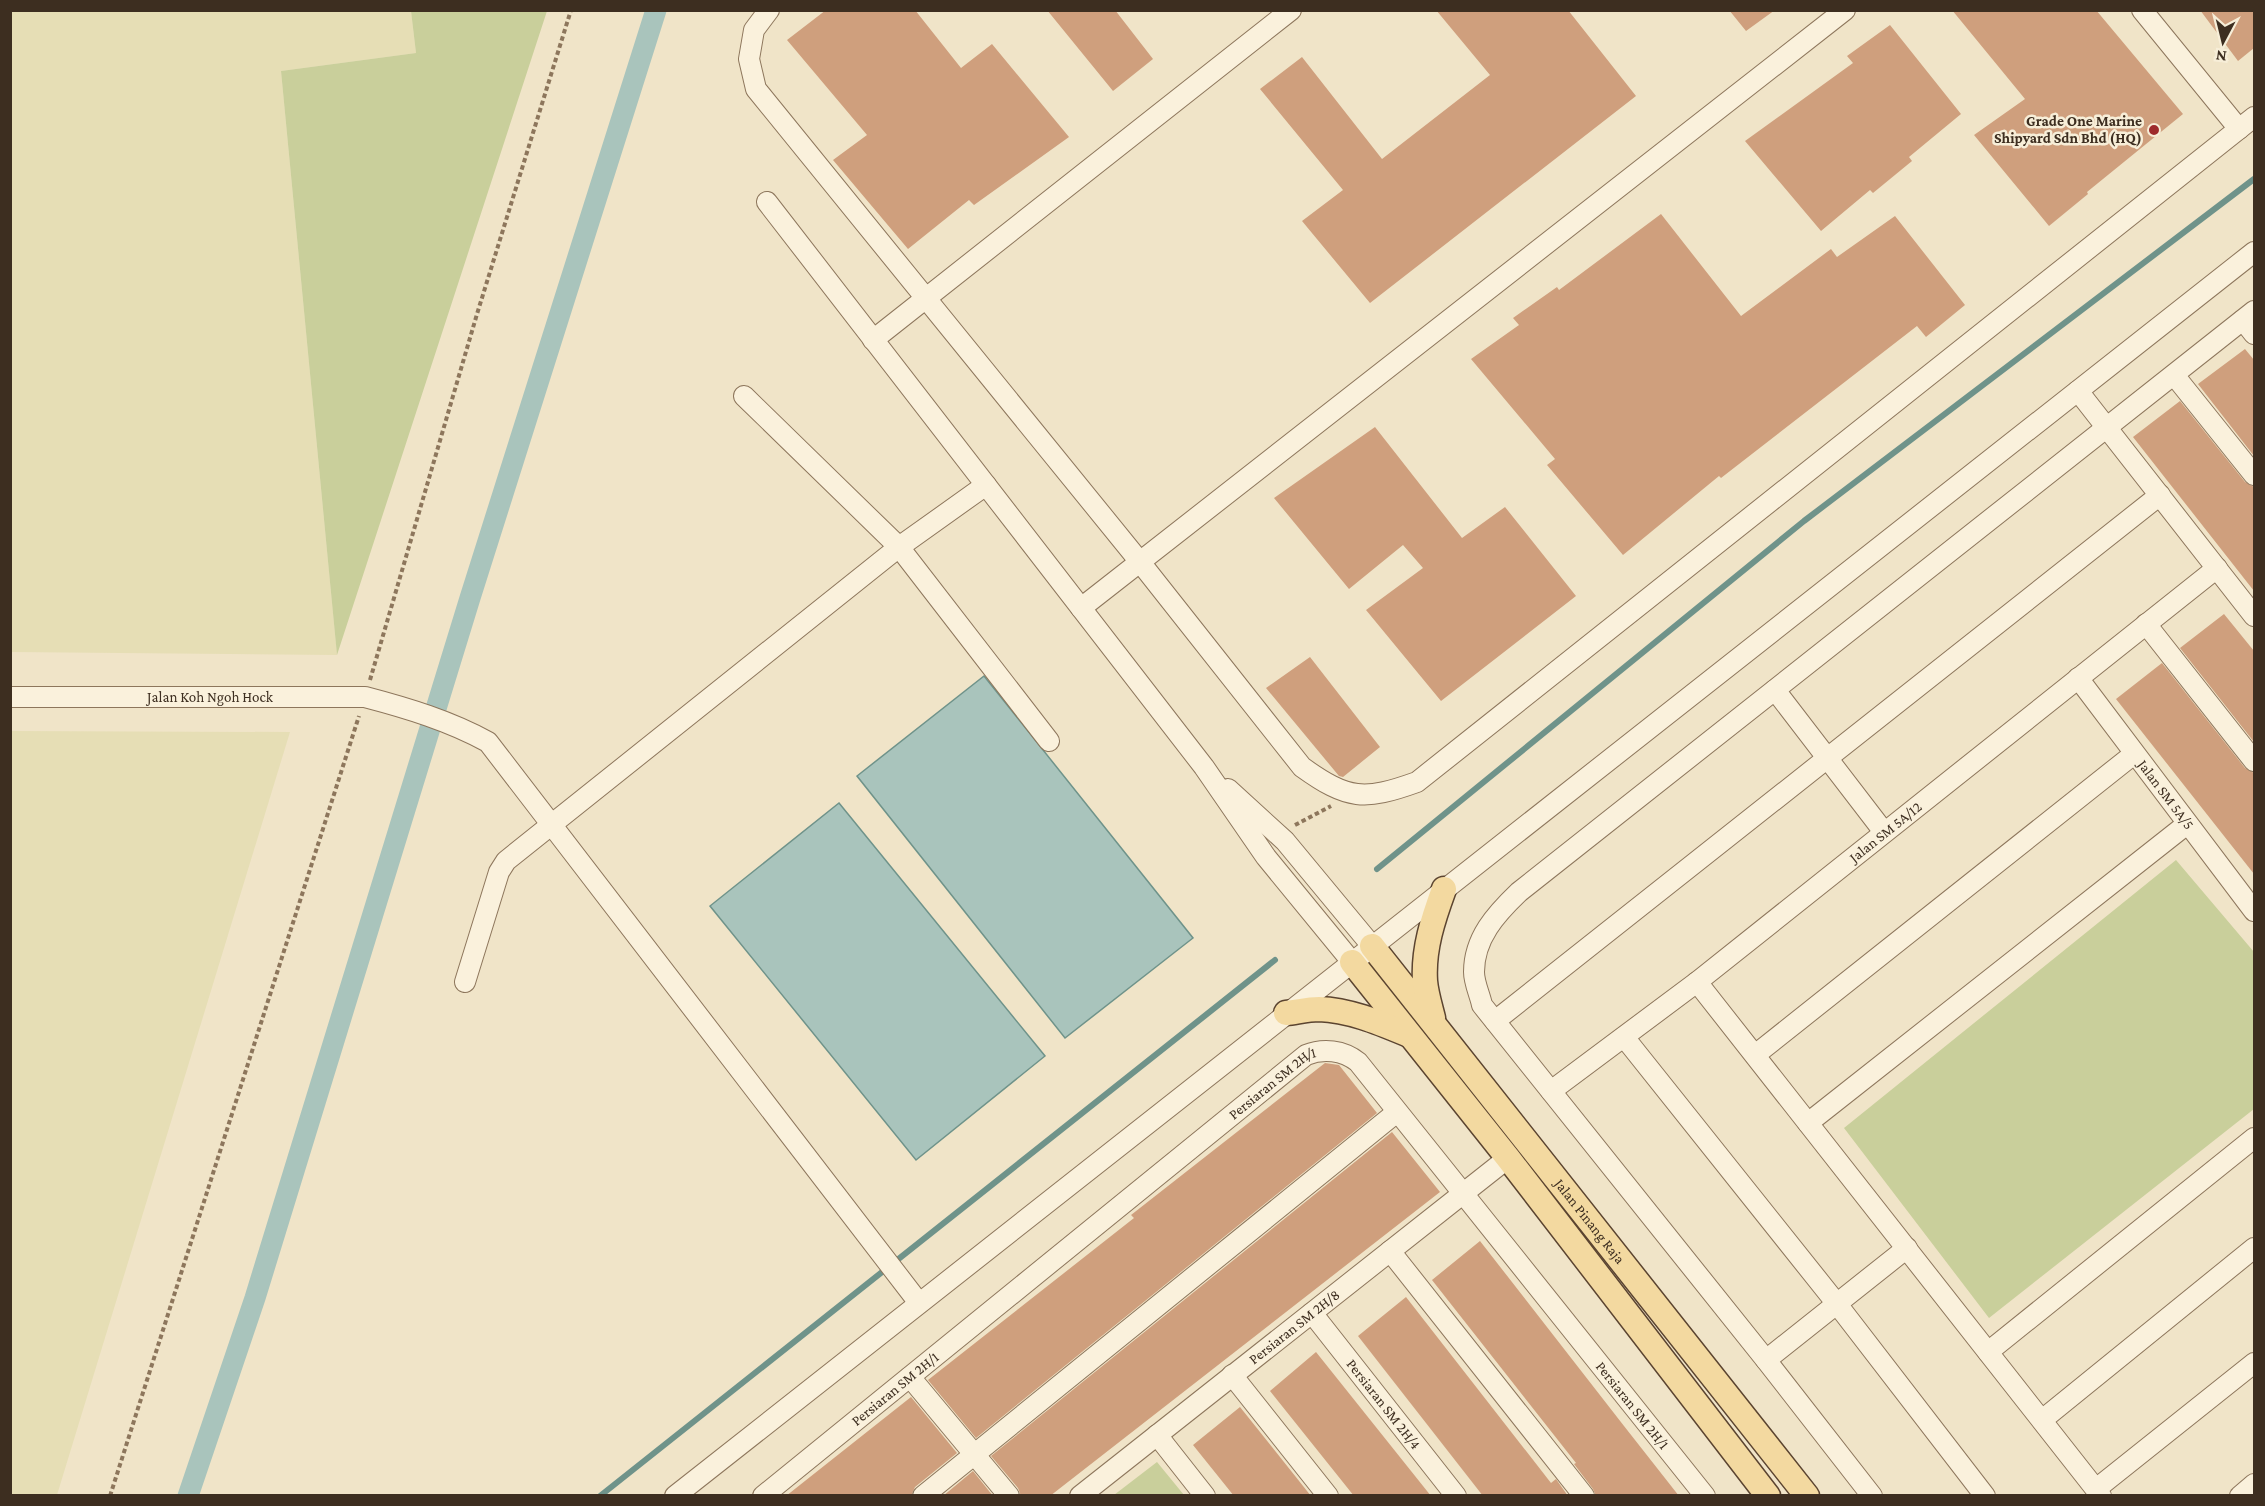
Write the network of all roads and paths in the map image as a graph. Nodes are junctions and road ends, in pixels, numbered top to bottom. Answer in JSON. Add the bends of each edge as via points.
{"nodes":[{"id":1,"x":571,"y":10,"type":"edge"},
{"id":2,"x":769,"y":10,"type":"edge"},
{"id":3,"x":1291,"y":10,"type":"edge"},
{"id":4,"x":1845,"y":10,"type":"edge"},
{"id":5,"x":2142,"y":10,"type":"edge"},
{"id":6,"x":2254,"y":117,"type":"edge"},
{"id":7,"x":2238,"y":129,"type":"junction"},
{"id":8,"x":767,"y":202,"type":"dead end"},
{"id":9,"x":2254,"y":252,"type":"edge"},
{"id":10,"x":927,"y":299,"type":"junction"},
{"id":11,"x":2251,"y":322,"type":"edge"},
{"id":12,"x":873,"y":340,"type":"junction"},
{"id":13,"x":2174,"y":375,"type":"junction"},
{"id":14,"x":2078,"y":391,"type":"junction"},
{"id":15,"x":744,"y":396,"type":"dead end"},
{"id":16,"x":2108,"y":429,"type":"junction"},
{"id":17,"x":2254,"y":475,"type":"edge"},
{"id":18,"x":986,"y":485,"type":"junction"},
{"id":19,"x":2160,"y":495,"type":"junction"},
{"id":20,"x":899,"y":547,"type":"junction"},
{"id":21,"x":1140,"y":562,"type":"junction"},
{"id":22,"x":2217,"y":568,"type":"junction"},
{"id":23,"x":1081,"y":608,"type":"junction"},
{"id":24,"x":2254,"y":616,"type":"edge"},
{"id":25,"x":2146,"y":624,"type":"junction"},
{"id":26,"x":2078,"y":678,"type":"junction"},
{"id":27,"x":1775,"y":690,"type":"junction"},
{"id":28,"x":10,"y":697,"type":"edge"},
{"id":29,"x":365,"y":697,"type":"junction"},
{"id":30,"x":1049,"y":741,"type":"dead end"},
{"id":31,"x":2134,"y":754,"type":"junction"},
{"id":32,"x":1827,"y":759,"type":"junction"},
{"id":33,"x":2254,"y":761,"type":"edge"},
{"id":34,"x":1204,"y":767,"type":"junction"},
{"id":35,"x":1352,"y":795,"type":"junction"},
{"id":36,"x":551,"y":824,"type":"junction"},
{"id":37,"x":2187,"y":824,"type":"junction"},
{"id":38,"x":1884,"y":832,"type":"junction"},
{"id":39,"x":1278,"y":834,"type":"junction"},
{"id":40,"x":1444,"y":889,"type":"junction"},
{"id":41,"x":2254,"y":911,"type":"edge"},
{"id":42,"x":1372,"y":946,"type":"junction"},
{"id":43,"x":1352,"y":962,"type":"junction"},
{"id":44,"x":465,"y":982,"type":"dead end"},
{"id":45,"x":1697,"y":982,"type":"junction"},
{"id":46,"x":1286,"y":1013,"type":"junction"},
{"id":47,"x":1496,"y":1021,"type":"junction"},
{"id":48,"x":1433,"y":1023,"type":"junction"},
{"id":49,"x":1411,"y":1036,"type":"junction"},
{"id":50,"x":1624,"y":1036,"type":"junction"},
{"id":51,"x":1755,"y":1055,"type":"junction"},
{"id":52,"x":1551,"y":1091,"type":"junction"},
{"id":53,"x":1397,"y":1112,"type":"junction"},
{"id":54,"x":1808,"y":1123,"type":"junction"},
{"id":55,"x":2254,"y":1139,"type":"edge"},
{"id":56,"x":1508,"y":1158,"type":"junction"},
{"id":57,"x":1463,"y":1194,"type":"junction"},
{"id":58,"x":1907,"y":1248,"type":"junction"},
{"id":59,"x":2254,"y":1248,"type":"edge"},
{"id":60,"x":1390,"y":1251,"type":"junction"},
{"id":61,"x":919,"y":1303,"type":"junction"},
{"id":62,"x":1837,"y":1304,"type":"junction"},
{"id":63,"x":1312,"y":1312,"type":"junction"},
{"id":64,"x":1988,"y":1352,"type":"junction"},
{"id":65,"x":1766,"y":1360,"type":"junction"},
{"id":66,"x":2254,"y":1363,"type":"edge"},
{"id":67,"x":1232,"y":1376,"type":"junction"},
{"id":68,"x":910,"y":1377,"type":"junction"},
{"id":69,"x":2042,"y":1420,"type":"junction"},
{"id":70,"x":1157,"y":1434,"type":"junction"},
{"id":71,"x":974,"y":1454,"type":"junction"},
{"id":72,"x":2254,"y":1484,"type":"edge"},
{"id":73,"x":2099,"y":1492,"type":"edge"},
{"id":74,"x":110,"y":1496,"type":"edge"},
{"id":75,"x":675,"y":1496,"type":"edge"},
{"id":76,"x":763,"y":1496,"type":"edge"},
{"id":77,"x":923,"y":1496,"type":"edge"},
{"id":78,"x":1009,"y":1496,"type":"edge"},
{"id":79,"x":1080,"y":1496,"type":"edge"},
{"id":80,"x":1205,"y":1496,"type":"edge"},
{"id":81,"x":1328,"y":1496,"type":"edge"},
{"id":82,"x":1456,"y":1496,"type":"edge"},
{"id":83,"x":1584,"y":1496,"type":"edge"},
{"id":84,"x":1704,"y":1496,"type":"edge"},
{"id":85,"x":1768,"y":1496,"type":"edge"},
{"id":86,"x":1807,"y":1496,"type":"edge"},
{"id":87,"x":1872,"y":1496,"type":"edge"},
{"id":88,"x":1985,"y":1496,"type":"edge"},
{"id":89,"x":2240,"y":1496,"type":"edge"}],
"edges":[{"from":1,"to":29,"type":"path"},
{"from":2,"to":10,"type":"street","via":[[754,30],[750,59],[756,89]]},
{"from":3,"to":10,"type":"street"},
{"from":4,"to":21,"type":"street"},
{"from":5,"to":7,"type":"street"},
{"from":6,"to":7,"type":"street"},
{"from":7,"to":35,"type":"street","via":[[1418,782],[1385,794]]},
{"from":8,"to":12,"type":"street"},
{"from":9,"to":14,"type":"street"},
{"from":10,"to":12,"type":"street"},
{"from":10,"to":21,"type":"street"},
{"from":11,"to":13,"type":"street"},
{"from":12,"to":18,"type":"street"},
{"from":13,"to":16,"type":"street"},
{"from":13,"to":17,"type":"street"},
{"from":14,"to":16,"type":"street"},
{"from":14,"to":40,"type":"street"},
{"from":15,"to":20,"type":"street"},
{"from":16,"to":19,"type":"street"},
{"from":16,"to":27,"type":"street"},
{"from":18,"to":20,"type":"street"},
{"from":18,"to":23,"type":"street"},
{"from":19,"to":22,"type":"street"},
{"from":19,"to":32,"type":"street"},
{"from":20,"to":30,"type":"street"},
{"from":20,"to":36,"type":"street"},
{"from":21,"to":23,"type":"street"},
{"from":21,"to":35,"type":"street","via":[[1302,766],[1324,783]]},
{"from":22,"to":24,"type":"street"},
{"from":22,"to":25,"type":"street","name":"Jalan SM 5A/12"},
{"from":23,"to":34,"type":"street"},
{"from":25,"to":26,"type":"street","name":"Jalan SM 5A/12"},
{"from":25,"to":33,"type":"street"},
{"from":26,"to":31,"type":"street","name":"Jalan SM 5A/5"},
{"from":26,"to":38,"type":"street","name":"Jalan SM 5A/12"},
{"from":27,"to":32,"type":"street"},
{"from":27,"to":47,"type":"street","via":[[1519,892],[1496,915],[1480,939],[1474,973],[1482,1005]]},
{"from":28,"to":29,"type":"street","name":"Jalan Koh Ngoh Hock"},
{"from":29,"to":36,"type":"street","name":"Jalan Koh Ngoh Hock","via":[[408,708],[489,742]]},
{"from":29,"to":74,"type":"path"},
{"from":31,"to":37,"type":"street","name":"Jalan SM 5A/5"},
{"from":31,"to":51,"type":"street"},
{"from":32,"to":38,"type":"street"},
{"from":32,"to":47,"type":"street"},
{"from":34,"to":39,"type":"street"},
{"from":34,"to":43,"type":"street","via":[[1266,857]]},
{"from":35,"to":39,"type":"path"},
{"from":36,"to":44,"type":"street","via":[[506,861],[499,872]]},
{"from":36,"to":61,"type":"street","name":"Jalan Koh Ngoh Hock"},
{"from":37,"to":41,"type":"street","name":"Jalan SM 5A/5"},
{"from":37,"to":54,"type":"street"},
{"from":38,"to":45,"type":"street","name":"Jalan SM 5A/12"},
{"from":39,"to":42,"type":"street"},
{"from":40,"to":42,"type":"street"},
{"from":40,"to":48,"type":"main road","via":[[1427,947],[1425,981]]},
{"from":42,"to":43,"type":"street"},
{"from":42,"to":48,"type":"main road","name":"Jalan Pinang Raja"},
{"from":43,"to":46,"type":"street"},
{"from":43,"to":49,"type":"main road"},
{"from":45,"to":50,"type":"street","name":"Jalan SM 5A/12"},
{"from":45,"to":51,"type":"street"},
{"from":46,"to":49,"type":"main road","via":[[1318,1009],[1343,1013]]},
{"from":46,"to":61,"type":"street"},
{"from":47,"to":52,"type":"street"},
{"from":48,"to":86,"type":"main road","name":"Jalan Pinang Raja"},
{"from":49,"to":56,"type":"main road"},
{"from":50,"to":52,"type":"street","name":"Jalan SM 5A/12"},
{"from":50,"to":62,"type":"street"},
{"from":51,"to":54,"type":"street"},
{"from":52,"to":65,"type":"street"},
{"from":53,"to":57,"type":"street","name":"Persiaran SM 2H/1"},
{"from":53,"to":68,"type":"street","name":"Persiaran SM 2H/1","via":[[1350,1055],[1332,1051],[1306,1055]]},
{"from":53,"to":71,"type":"street"},
{"from":54,"to":58,"type":"street"},
{"from":55,"to":64,"type":"street"},
{"from":56,"to":57,"type":"street","name":"Persiaran SM 2H/8"},
{"from":56,"to":85,"type":"main road"},
{"from":57,"to":60,"type":"street","name":"Persiaran SM 2H/8"},
{"from":57,"to":84,"type":"street","name":"Persiaran SM 2H/1"},
{"from":58,"to":62,"type":"street"},
{"from":58,"to":64,"type":"street"},
{"from":59,"to":69,"type":"street"},
{"from":60,"to":63,"type":"street","name":"Persiaran SM 2H/8"},
{"from":60,"to":83,"type":"street"},
{"from":61,"to":75,"type":"street"},
{"from":62,"to":65,"type":"street"},
{"from":62,"to":88,"type":"street"},
{"from":63,"to":67,"type":"street","name":"Persiaran SM 2H/8"},
{"from":63,"to":82,"type":"street","name":"Persiaran SM 2H/4"},
{"from":64,"to":69,"type":"street"},
{"from":65,"to":87,"type":"street"},
{"from":66,"to":73,"type":"street"},
{"from":67,"to":70,"type":"street","name":"Persiaran SM 2H/8"},
{"from":67,"to":81,"type":"street"},
{"from":68,"to":71,"type":"street"},
{"from":68,"to":76,"type":"street","name":"Persiaran SM 2H/1"},
{"from":69,"to":73,"type":"street"},
{"from":70,"to":79,"type":"street","name":"Persiaran SM 2H/8"},
{"from":70,"to":80,"type":"street"},
{"from":71,"to":77,"type":"street"},
{"from":71,"to":78,"type":"street"},
{"from":72,"to":89,"type":"street"}]}
